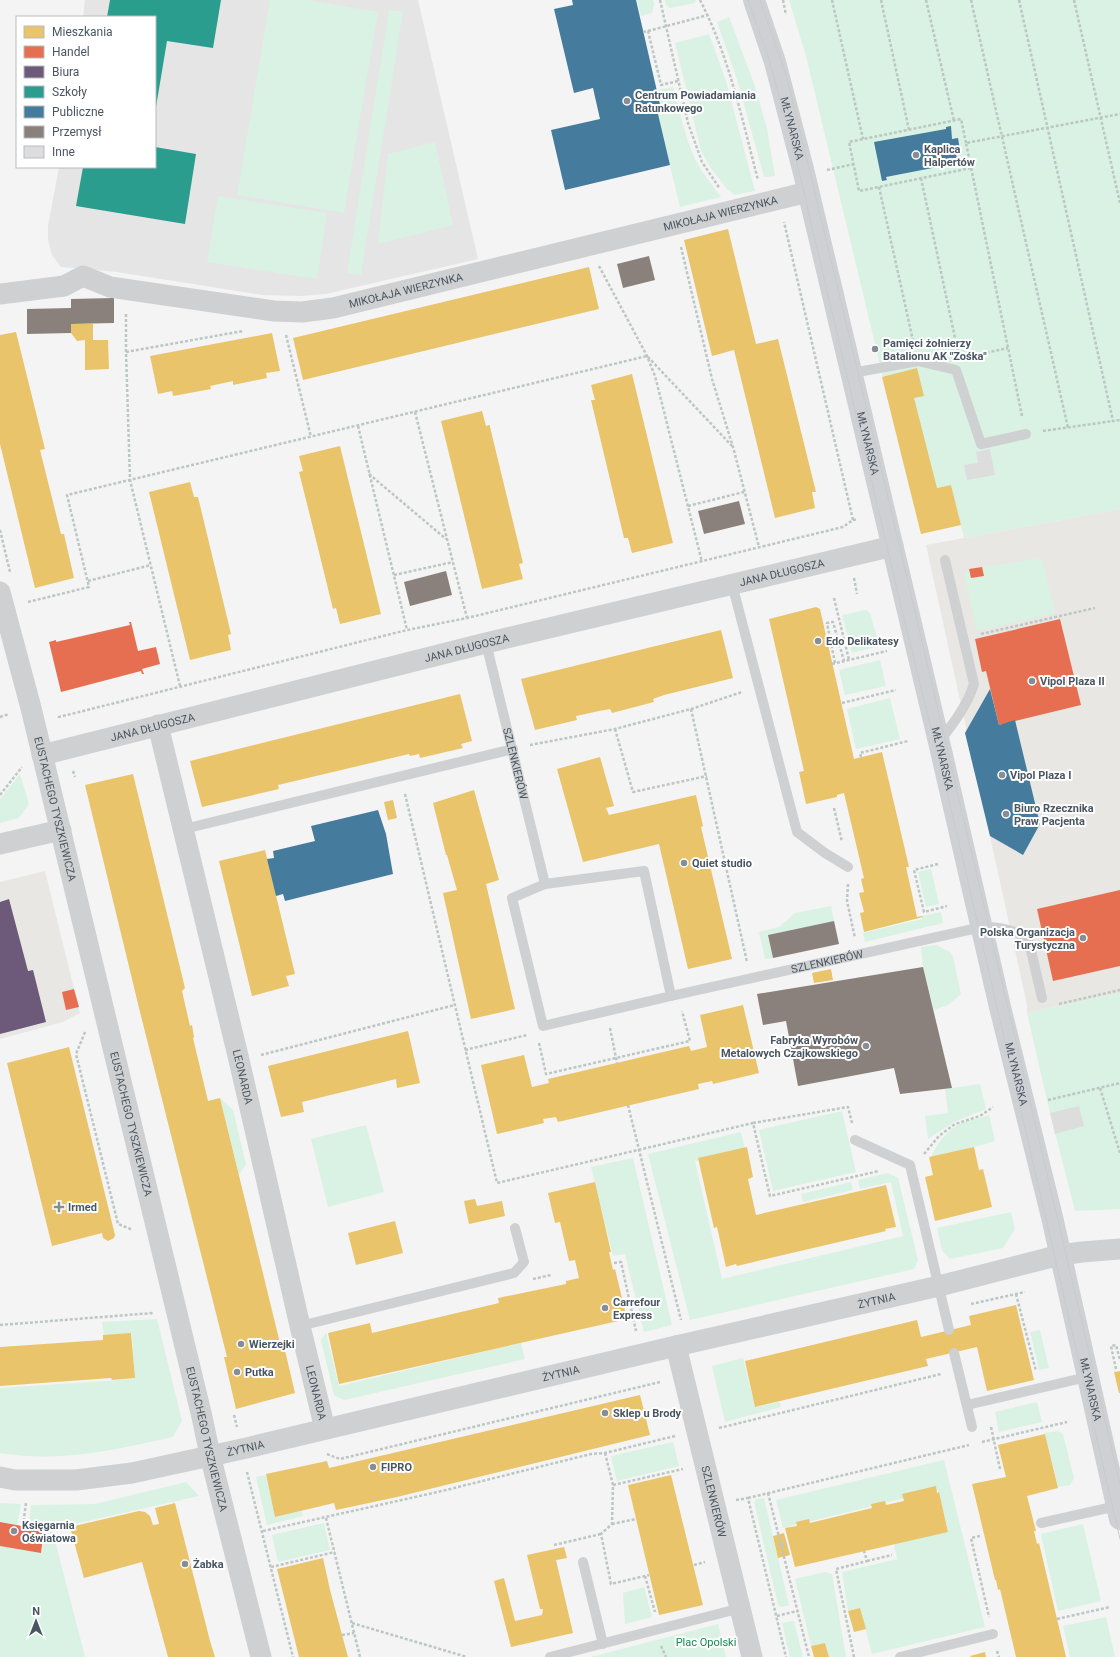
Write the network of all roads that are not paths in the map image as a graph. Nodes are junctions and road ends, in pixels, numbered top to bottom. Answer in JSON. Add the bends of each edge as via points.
{"nodes":[{"id":1,"x":754,"y":0,"type":"edge"},
{"id":2,"x":808,"y":192,"type":"junction"},
{"id":3,"x":0,"y":294,"type":"edge"},
{"id":4,"x":852,"y":373,"type":"junction"},
{"id":5,"x":1026,"y":434,"type":"road end"},
{"id":6,"x":893,"y":546,"type":"junction"},
{"id":7,"x":945,"y":560,"type":"dead end"},
{"id":8,"x":732,"y":584,"type":"junction"},
{"id":9,"x":0,"y":592,"type":"edge"},
{"id":10,"x":486,"y":643,"type":"junction"},
{"id":11,"x":158,"y":725,"type":"junction"},
{"id":12,"x":939,"y":742,"type":"junction"},
{"id":13,"x":513,"y":749,"type":"junction"},
{"id":14,"x":33,"y":759,"type":"junction"},
{"id":15,"x":184,"y":828,"type":"junction"},
{"id":16,"x":61,"y":830,"type":"junction"},
{"id":17,"x":0,"y":844,"type":"edge"},
{"id":18,"x":848,"y":868,"type":"dead end"},
{"id":19,"x":545,"y":884,"type":"junction"},
{"id":20,"x":982,"y":927,"type":"junction"},
{"id":21,"x":672,"y":996,"type":"junction"},
{"id":22,"x":1042,"y":998,"type":"dead end"},
{"id":23,"x":855,"y":1140,"type":"road end"},
{"id":24,"x":515,"y":1228,"type":"dead end"},
{"id":25,"x":1120,"y":1249,"type":"edge"},
{"id":26,"x":1060,"y":1255,"type":"junction"},
{"id":27,"x":939,"y":1286,"type":"junction"},
{"id":28,"x":300,"y":1326,"type":"junction"},
{"id":29,"x":949,"y":1330,"type":"dead end"},
{"id":30,"x":679,"y":1337,"type":"junction"},
{"id":31,"x":954,"y":1353,"type":"dead end"},
{"id":32,"x":1088,"y":1377,"type":"junction"},
{"id":33,"x":967,"y":1405,"type":"junction"},
{"id":34,"x":972,"y":1427,"type":"dead end"},
{"id":35,"x":326,"y":1429,"type":"junction"},
{"id":36,"x":210,"y":1455,"type":"junction"},
{"id":37,"x":0,"y":1477,"type":"edge"},
{"id":38,"x":1118,"y":1513,"type":"edge"},
{"id":39,"x":1041,"y":1523,"type":"dead end"},
{"id":40,"x":583,"y":1562,"type":"dead end"},
{"id":41,"x":741,"y":1608,"type":"junction"},
{"id":42,"x":993,"y":1634,"type":"road end"},
{"id":43,"x":602,"y":1644,"type":"junction"},
{"id":44,"x":261,"y":1657,"type":"edge"},
{"id":45,"x":550,"y":1657,"type":"edge"},
{"id":46,"x":752,"y":1657,"type":"edge"},
{"id":47,"x":900,"y":1657,"type":"edge"}],
"edges":[{"from":1,"to":2,"type":"street","name":"MŁYNARSKA","via":[[777,69]]},
{"from":2,"to":3,"type":"street","name":"MIKOŁAJA WIERZYNKA","via":[[333,308],[274,311],[110,287],[82,276],[64,286]]},
{"from":2,"to":4,"type":"street","name":"MŁYNARSKA"},
{"from":4,"to":5,"type":"lane","via":[[918,361],[956,370],[981,444]]},
{"from":4,"to":6,"type":"street","name":"MŁYNARSKA"},
{"from":6,"to":8,"type":"street","name":"JANA DŁUGOSZA"},
{"from":6,"to":12,"type":"street","name":"MŁYNARSKA"},
{"from":7,"to":12,"type":"lane","via":[[974,684],[958,718]]},
{"from":8,"to":10,"type":"street","name":"JANA DŁUGOSZA"},
{"from":8,"to":18,"type":"lane","via":[[797,832]]},
{"from":9,"to":14,"type":"street","name":"EUSTACHEGO TYSZKIEWICZA","via":[[31,708]]},
{"from":10,"to":11,"type":"street","name":"JANA DŁUGOSZA"},
{"from":10,"to":13,"type":"lane","name":"SZLENKIERÓW"},
{"from":11,"to":14,"type":"street","name":"JANA DŁUGOSZA"},
{"from":11,"to":15,"type":"street","name":"LEONARDA"},
{"from":12,"to":20,"type":"street","name":"MŁYNARSKA"},
{"from":13,"to":15,"type":"lane"},
{"from":13,"to":19,"type":"lane","name":"SZLENKIERÓW"},
{"from":14,"to":16,"type":"street","name":"EUSTACHEGO TYSZKIEWICZA"},
{"from":15,"to":28,"type":"street","name":"LEONARDA"},
{"from":16,"to":17,"type":"street"},
{"from":16,"to":36,"type":"street","name":"EUSTACHEGO TYSZKIEWICZA"},
{"from":19,"to":21,"type":"lane","via":[[644,871]]},
{"from":19,"to":21,"type":"lane","name":"SZLENKIERÓW","via":[[512,898],[540,1030]]},
{"from":20,"to":21,"type":"lane","name":"SZLENKIERÓW"},
{"from":20,"to":22,"type":"lane","via":[[1019,932],[1025,936],[1029,942]]},
{"from":20,"to":26,"type":"street","name":"MŁYNARSKA"},
{"from":23,"to":27,"type":"lane","via":[[910,1165]]},
{"from":24,"to":28,"type":"lane","via":[[524,1262],[514,1273]]},
{"from":25,"to":26,"type":"street","name":"ŻYTNIA"},
{"from":26,"to":27,"type":"street","name":"ŻYTNIA"},
{"from":26,"to":32,"type":"street","name":"MŁYNARSKA"},
{"from":27,"to":29,"type":"lane"},
{"from":27,"to":30,"type":"street","name":"ŻYTNIA"},
{"from":28,"to":35,"type":"street","name":"LEONARDA"},
{"from":30,"to":35,"type":"street","name":"ŻYTNIA"},
{"from":30,"to":41,"type":"street","name":"SZLENKIERÓW"},
{"from":31,"to":33,"type":"lane"},
{"from":32,"to":33,"type":"lane"},
{"from":32,"to":38,"type":"street","name":"MŁYNARSKA"},
{"from":33,"to":34,"type":"lane"},
{"from":35,"to":36,"type":"street","name":"ŻYTNIA"},
{"from":36,"to":37,"type":"street","name":"ŻYTNIA","via":[[132,1472],[76,1480],[15,1480]]},
{"from":36,"to":44,"type":"street","name":"EUSTACHEGO TYSZKIEWICZA"},
{"from":38,"to":39,"type":"lane"},
{"from":40,"to":43,"type":"lane"},
{"from":41,"to":43,"type":"lane"},
{"from":41,"to":46,"type":"street","name":"SZLENKIERÓW"},
{"from":42,"to":47,"type":"lane"},
{"from":43,"to":45,"type":"lane"}]}
